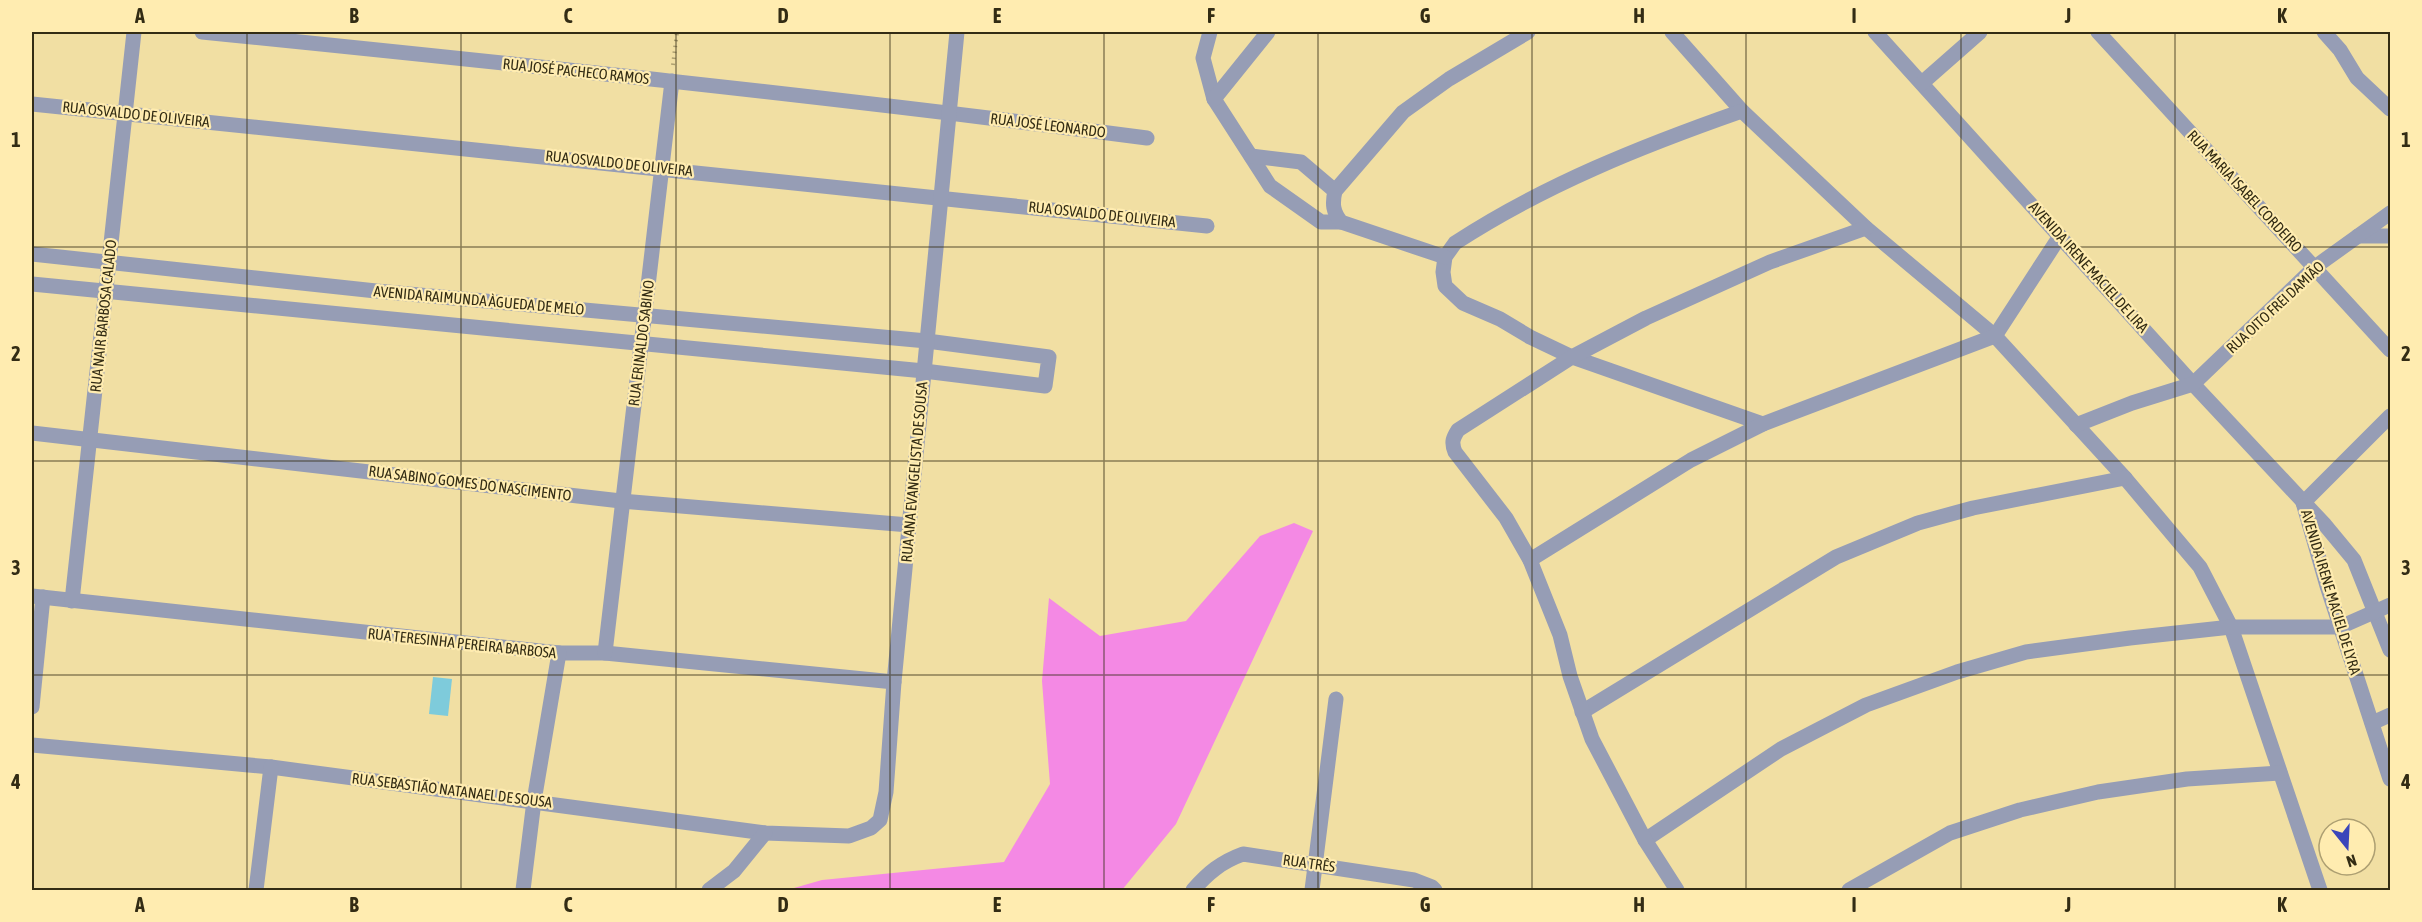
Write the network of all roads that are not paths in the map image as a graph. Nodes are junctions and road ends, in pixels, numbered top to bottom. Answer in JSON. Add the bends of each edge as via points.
{"nodes":[{"id":1,"x":134,"y":32,"type":"edge"},
{"id":2,"x":202,"y":32,"type":"edge"},
{"id":3,"x":957,"y":32,"type":"edge"},
{"id":4,"x":1210,"y":32,"type":"edge"},
{"id":5,"x":1268,"y":32,"type":"edge"},
{"id":6,"x":1528,"y":32,"type":"edge"},
{"id":7,"x":1672,"y":32,"type":"edge"},
{"id":8,"x":1875,"y":32,"type":"edge"},
{"id":9,"x":1980,"y":32,"type":"edge"},
{"id":10,"x":2098,"y":32,"type":"edge"},
{"id":11,"x":2324,"y":32,"type":"edge"},
{"id":12,"x":672,"y":81,"type":"junction"},
{"id":13,"x":1922,"y":83,"type":"junction"},
{"id":14,"x":1215,"y":99,"type":"junction"},
{"id":15,"x":32,"y":104,"type":"edge"},
{"id":16,"x":2391,"y":109,"type":"edge"},
{"id":17,"x":1742,"y":111,"type":"junction"},
{"id":18,"x":949,"y":112,"type":"junction"},
{"id":19,"x":125,"y":113,"type":"junction"},
{"id":20,"x":1148,"y":138,"type":"dead end"},
{"id":21,"x":1251,"y":156,"type":"junction"},
{"id":22,"x":662,"y":168,"type":"junction"},
{"id":23,"x":1335,"y":190,"type":"junction"},
{"id":24,"x":941,"y":197,"type":"junction"},
{"id":25,"x":2391,"y":213,"type":"edge"},
{"id":26,"x":1341,"y":222,"type":"junction"},
{"id":27,"x":1207,"y":226,"type":"dead end"},
{"id":28,"x":1866,"y":228,"type":"junction"},
{"id":29,"x":2060,"y":236,"type":"junction"},
{"id":30,"x":2358,"y":236,"type":"junction"},
{"id":31,"x":2391,"y":236,"type":"edge"},
{"id":32,"x":32,"y":254,"type":"edge"},
{"id":33,"x":1445,"y":257,"type":"junction"},
{"id":34,"x":109,"y":262,"type":"junction"},
{"id":35,"x":2315,"y":267,"type":"junction"},
{"id":36,"x":32,"y":284,"type":"edge"},
{"id":37,"x":376,"y":291,"type":"junction"},
{"id":38,"x":105,"y":292,"type":"junction"},
{"id":39,"x":645,"y":315,"type":"junction"},
{"id":40,"x":374,"y":319,"type":"junction"},
{"id":41,"x":1995,"y":336,"type":"junction"},
{"id":42,"x":927,"y":341,"type":"junction"},
{"id":43,"x":642,"y":345,"type":"junction"},
{"id":44,"x":2391,"y":350,"type":"edge"},
{"id":45,"x":1572,"y":357,"type":"junction"},
{"id":46,"x":924,"y":371,"type":"junction"},
{"id":47,"x":2193,"y":384,"type":"junction"},
{"id":48,"x":2391,"y":416,"type":"edge"},
{"id":49,"x":1763,"y":424,"type":"junction"},
{"id":50,"x":2076,"y":425,"type":"junction"},
{"id":51,"x":32,"y":433,"type":"edge"},
{"id":52,"x":89,"y":440,"type":"junction"},
{"id":53,"x":2125,"y":478,"type":"junction"},
{"id":54,"x":621,"y":501,"type":"junction"},
{"id":55,"x":2303,"y":503,"type":"junction"},
{"id":56,"x":909,"y":525,"type":"junction"},
{"id":57,"x":1530,"y":560,"type":"junction"},
{"id":58,"x":37,"y":597,"type":"edge"},
{"id":59,"x":72,"y":601,"type":"junction"},
{"id":60,"x":2391,"y":605,"type":"edge"},
{"id":61,"x":2375,"y":612,"type":"junction"},
{"id":62,"x":2231,"y":627,"type":"junction"},
{"id":63,"x":2340,"y":627,"type":"junction"},
{"id":64,"x":2391,"y":651,"type":"edge"},
{"id":65,"x":559,"y":653,"type":"junction"},
{"id":66,"x":604,"y":653,"type":"junction"},
{"id":67,"x":894,"y":682,"type":"junction"},
{"id":68,"x":1336,"y":699,"type":"dead end"},
{"id":69,"x":32,"y":706,"type":"edge"},
{"id":70,"x":1582,"y":712,"type":"junction"},
{"id":71,"x":2391,"y":715,"type":"edge"},
{"id":72,"x":2372,"y":723,"type":"junction"},
{"id":73,"x":32,"y":745,"type":"edge"},
{"id":74,"x":271,"y":767,"type":"junction"},
{"id":75,"x":2280,"y":772,"type":"junction"},
{"id":76,"x":2391,"y":779,"type":"edge"},
{"id":77,"x":534,"y":801,"type":"junction"},
{"id":78,"x":871,"y":828,"type":"joint"},
{"id":79,"x":765,"y":833,"type":"junction"},
{"id":80,"x":1645,"y":840,"type":"junction"},
{"id":81,"x":1316,"y":864,"type":"junction"},
{"id":82,"x":256,"y":891,"type":"edge"},
{"id":83,"x":523,"y":891,"type":"edge"},
{"id":84,"x":709,"y":891,"type":"edge"},
{"id":85,"x":1193,"y":891,"type":"edge"},
{"id":86,"x":1311,"y":891,"type":"edge"},
{"id":87,"x":1435,"y":891,"type":"edge"},
{"id":88,"x":1677,"y":891,"type":"edge"},
{"id":89,"x":1849,"y":891,"type":"edge"},
{"id":90,"x":2319,"y":891,"type":"edge"}],
"edges":[{"from":1,"to":19,"type":"street","name":"RUA NAIR BARBOSA CALADO"},
{"from":2,"to":12,"type":"street","name":"RUA JOSÉ PACHECO RAMOS"},
{"from":3,"to":18,"type":"street","name":"RUA ANA EVANGELISTA DE SOUSA"},
{"from":4,"to":14,"type":"street","via":[[1203,58]]},
{"from":5,"to":14,"type":"street"},
{"from":6,"to":23,"type":"street","via":[[1402,112]]},
{"from":7,"to":17,"type":"street"},
{"from":8,"to":13,"type":"street","name":"AVENIDA IRENE MACIEL DE LIRA"},
{"from":9,"to":13,"type":"street"},
{"from":10,"to":35,"type":"street","name":"RUA MARIA ISABEL CORDEIRO"},
{"from":11,"to":16,"type":"street","via":[[2357,78]]},
{"from":12,"to":18,"type":"street","name":"RUA JOSÉ PACHECO RAMOS"},
{"from":12,"to":22,"type":"street","name":"RUA ERINALDO SABINO"},
{"from":13,"to":29,"type":"street","name":"AVENIDA IRENE MACIEL DE LIRA"},
{"from":14,"to":21,"type":"street"},
{"from":15,"to":19,"type":"street","name":"RUA OSVALDO DE OLIVEIRA"},
{"from":17,"to":28,"type":"street"},
{"from":17,"to":33,"type":"street","via":[[1667,137],[1551,187],[1455,243]]},
{"from":18,"to":20,"type":"street","name":"RUA JOSÉ LEONARDO"},
{"from":18,"to":24,"type":"street","name":"RUA ANA EVANGELISTA DE SOUSA"},
{"from":19,"to":22,"type":"street","name":"RUA OSVALDO DE OLIVEIRA"},
{"from":19,"to":34,"type":"street","name":"RUA NAIR BARBOSA CALADO"},
{"from":21,"to":23,"type":"street","via":[[1301,162]]},
{"from":21,"to":26,"type":"street","via":[[1270,186],[1321,222]]},
{"from":22,"to":24,"type":"street","name":"RUA OSVALDO DE OLIVEIRA"},
{"from":22,"to":39,"type":"street","name":"RUA ERINALDO SABINO"},
{"from":23,"to":26,"type":"street","via":[[1332,203]]},
{"from":24,"to":27,"type":"street","name":"RUA OSVALDO DE OLIVEIRA"},
{"from":24,"to":42,"type":"street","name":"RUA ANA EVANGELISTA DE SOUSA"},
{"from":25,"to":30,"type":"street","name":"RUA OITO FREI DAMIÃO"},
{"from":26,"to":33,"type":"street"},
{"from":28,"to":41,"type":"street"},
{"from":28,"to":45,"type":"street","via":[[1770,262]]},
{"from":29,"to":41,"type":"street"},
{"from":29,"to":47,"type":"street","name":"AVENIDA IRENE MACIEL DE LIRA"},
{"from":30,"to":31,"type":"street"},
{"from":30,"to":35,"type":"street","name":"RUA OITO FREI DAMIÃO"},
{"from":32,"to":34,"type":"street","name":"AVENIDA RAIMUNDA ÀGUEDA DE MELO"},
{"from":33,"to":45,"type":"street","via":[[1445,286],[1463,303]]},
{"from":34,"to":37,"type":"street","name":"AVENIDA RAIMUNDA ÀGUEDA DE MELO"},
{"from":34,"to":38,"type":"street","name":"RUA NAIR BARBOSA CALADO"},
{"from":35,"to":44,"type":"street","name":"RUA MARIA ISABEL CORDEIRO"},
{"from":35,"to":47,"type":"street","name":"RUA OITO FREI DAMIÃO"},
{"from":36,"to":38,"type":"street","name":"AVENIDA RAIMUNDA ÀGUEDA DE MELO"},
{"from":37,"to":39,"type":"street","name":"AVENIDA RAIMUNDA ÀGUEDA DE MELO"},
{"from":37,"to":40,"type":"street"},
{"from":38,"to":40,"type":"street","name":"AVENIDA RAIMUNDA ÀGUEDA DE MELO"},
{"from":38,"to":52,"type":"street","name":"RUA NAIR BARBOSA CALADO"},
{"from":39,"to":42,"type":"street","name":"AVENIDA RAIMUNDA ÀGUEDA DE MELO"},
{"from":39,"to":43,"type":"street","name":"RUA ERINALDO SABINO"},
{"from":40,"to":43,"type":"street","name":"AVENIDA RAIMUNDA ÀGUEDA DE MELO"},
{"from":41,"to":49,"type":"street"},
{"from":41,"to":50,"type":"street"},
{"from":42,"to":46,"type":"street","name":"RUA ANA EVANGELISTA DE SOUSA"},
{"from":42,"to":46,"type":"street","name":"AVENIDA RAIMUNDA ÀGUEDA DE MELO","via":[[1049,357],[1046,386]]},
{"from":43,"to":46,"type":"street","name":"AVENIDA RAIMUNDA ÀGUEDA DE MELO"},
{"from":43,"to":54,"type":"street","name":"RUA ERINALDO SABINO"},
{"from":45,"to":49,"type":"street"},
{"from":45,"to":57,"type":"street","via":[[1458,430],[1453,438],[1455,452],[1506,518]]},
{"from":46,"to":56,"type":"street","name":"RUA ANA EVANGELISTA DE SOUSA"},
{"from":47,"to":50,"type":"street"},
{"from":47,"to":55,"type":"street","name":"AVENIDA IRENE MACIEL DE LIRA"},
{"from":48,"to":55,"type":"street"},
{"from":49,"to":57,"type":"street","via":[[1691,460]]},
{"from":50,"to":53,"type":"street"},
{"from":51,"to":52,"type":"street","name":"RUA SABINO GOMES DO NASCIMENTO"},
{"from":52,"to":54,"type":"street","name":"RUA SABINO GOMES DO NASCIMENTO"},
{"from":52,"to":59,"type":"street","name":"RUA NAIR BARBOSA CALADO"},
{"from":53,"to":62,"type":"street","via":[[2200,567]]},
{"from":53,"to":70,"type":"street","via":[[1973,508],[1918,523],[1836,556]]},
{"from":54,"to":56,"type":"street","name":"RUA SABINO GOMES DO NASCIMENTO"},
{"from":54,"to":66,"type":"street","name":"RUA ERINALDO SABINO"},
{"from":55,"to":61,"type":"street","name":"AVENIDA IRENE MACIEL DE LYRA","via":[[2354,560]]},
{"from":55,"to":63,"type":"street","name":"AVENIDA IRENE MACIEL DE LYRA"},
{"from":56,"to":67,"type":"street","name":"RUA ANA EVANGELISTA DE SOUSA"},
{"from":57,"to":70,"type":"street","via":[[1560,635]]},
{"from":58,"to":59,"type":"street","name":"RUA TERESINHA PEREIRA BARBOSA"},
{"from":58,"to":69,"type":"street"},
{"from":59,"to":65,"type":"street","name":"RUA TERESINHA PEREIRA BARBOSA"},
{"from":60,"to":61,"type":"street"},
{"from":61,"to":63,"type":"street"},
{"from":61,"to":64,"type":"street","name":"AVENIDA IRENE MACIEL DE LYRA"},
{"from":62,"to":63,"type":"street"},
{"from":62,"to":75,"type":"street"},
{"from":62,"to":80,"type":"street","via":[[2026,652],[1866,705],[1781,749]]},
{"from":63,"to":72,"type":"street","name":"AVENIDA IRENE MACIEL DE LYRA"},
{"from":65,"to":66,"type":"street","name":"RUA TERESINHA PEREIRA BARBOSA"},
{"from":65,"to":77,"type":"street"},
{"from":66,"to":67,"type":"street","name":"RUA TERESINHA PEREIRA BARBOSA"},
{"from":67,"to":78,"type":"street","name":"RUA ANA EVANGELISTA DE SOUSA","via":[[886,792],[880,820]]},
{"from":68,"to":81,"type":"street"},
{"from":70,"to":80,"type":"street"},
{"from":71,"to":72,"type":"street"},
{"from":72,"to":76,"type":"street","name":"AVENIDA IRENE MACIEL DE LYRA"},
{"from":73,"to":74,"type":"street","name":"RUA SEBASTIÃO NATANAEL DE SOUSA"},
{"from":74,"to":77,"type":"street","name":"RUA SEBASTIÃO NATANAEL DE SOUSA"},
{"from":74,"to":82,"type":"street"},
{"from":75,"to":89,"type":"street","via":[[2187,779],[2098,792],[2020,810],[1950,833]]},
{"from":75,"to":90,"type":"street"},
{"from":77,"to":79,"type":"street","name":"RUA SEBASTIÃO NATANAEL DE SOUSA"},
{"from":77,"to":83,"type":"street"},
{"from":78,"to":79,"type":"street","name":"RUA SEBASTIÃO NATANAEL DE SOUSA","via":[[849,837]]},
{"from":79,"to":84,"type":"street","via":[[734,871]]},
{"from":80,"to":88,"type":"street"},
{"from":81,"to":85,"type":"street","name":"RUA TRÊS","via":[[1243,854],[1225,861]]},
{"from":81,"to":86,"type":"street"},
{"from":81,"to":87,"type":"street","name":"RUA TRÊS","via":[[1414,880]]}]}
